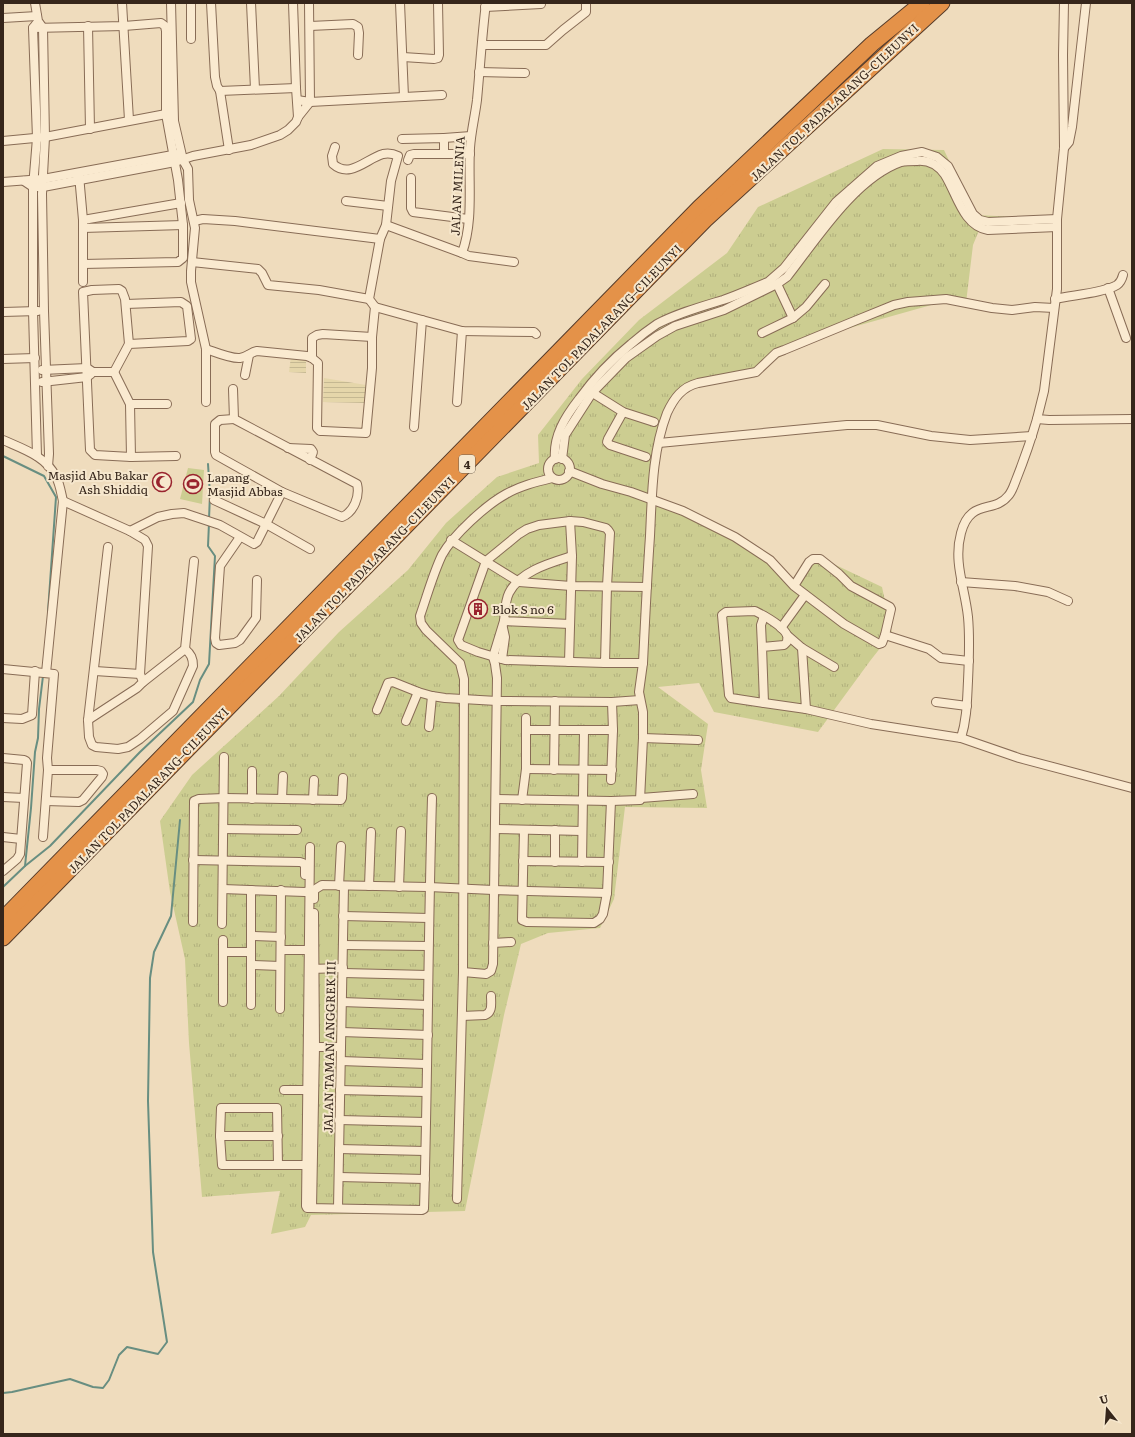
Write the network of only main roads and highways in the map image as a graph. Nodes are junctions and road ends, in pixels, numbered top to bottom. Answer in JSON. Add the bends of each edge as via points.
{"nodes":[{"id":1,"x":922,"y":3,"type":"edge"},
{"id":2,"x":942,"y":3,"type":"edge"},
{"id":3,"x":3,"y":919,"type":"edge"},
{"id":4,"x":3,"y":938,"type":"edge"}],
"edges":[{"from":1,"to":3,"type":"highway","name":"JALAN TOL PADALARANG–CILEUNYI","number":"4","via":[[872,44],[699,208]]},
{"from":2,"to":4,"type":"highway","name":"JALAN TOL PADALARANG–CILEUNYI","number":"4","via":[[705,220]]}]}
